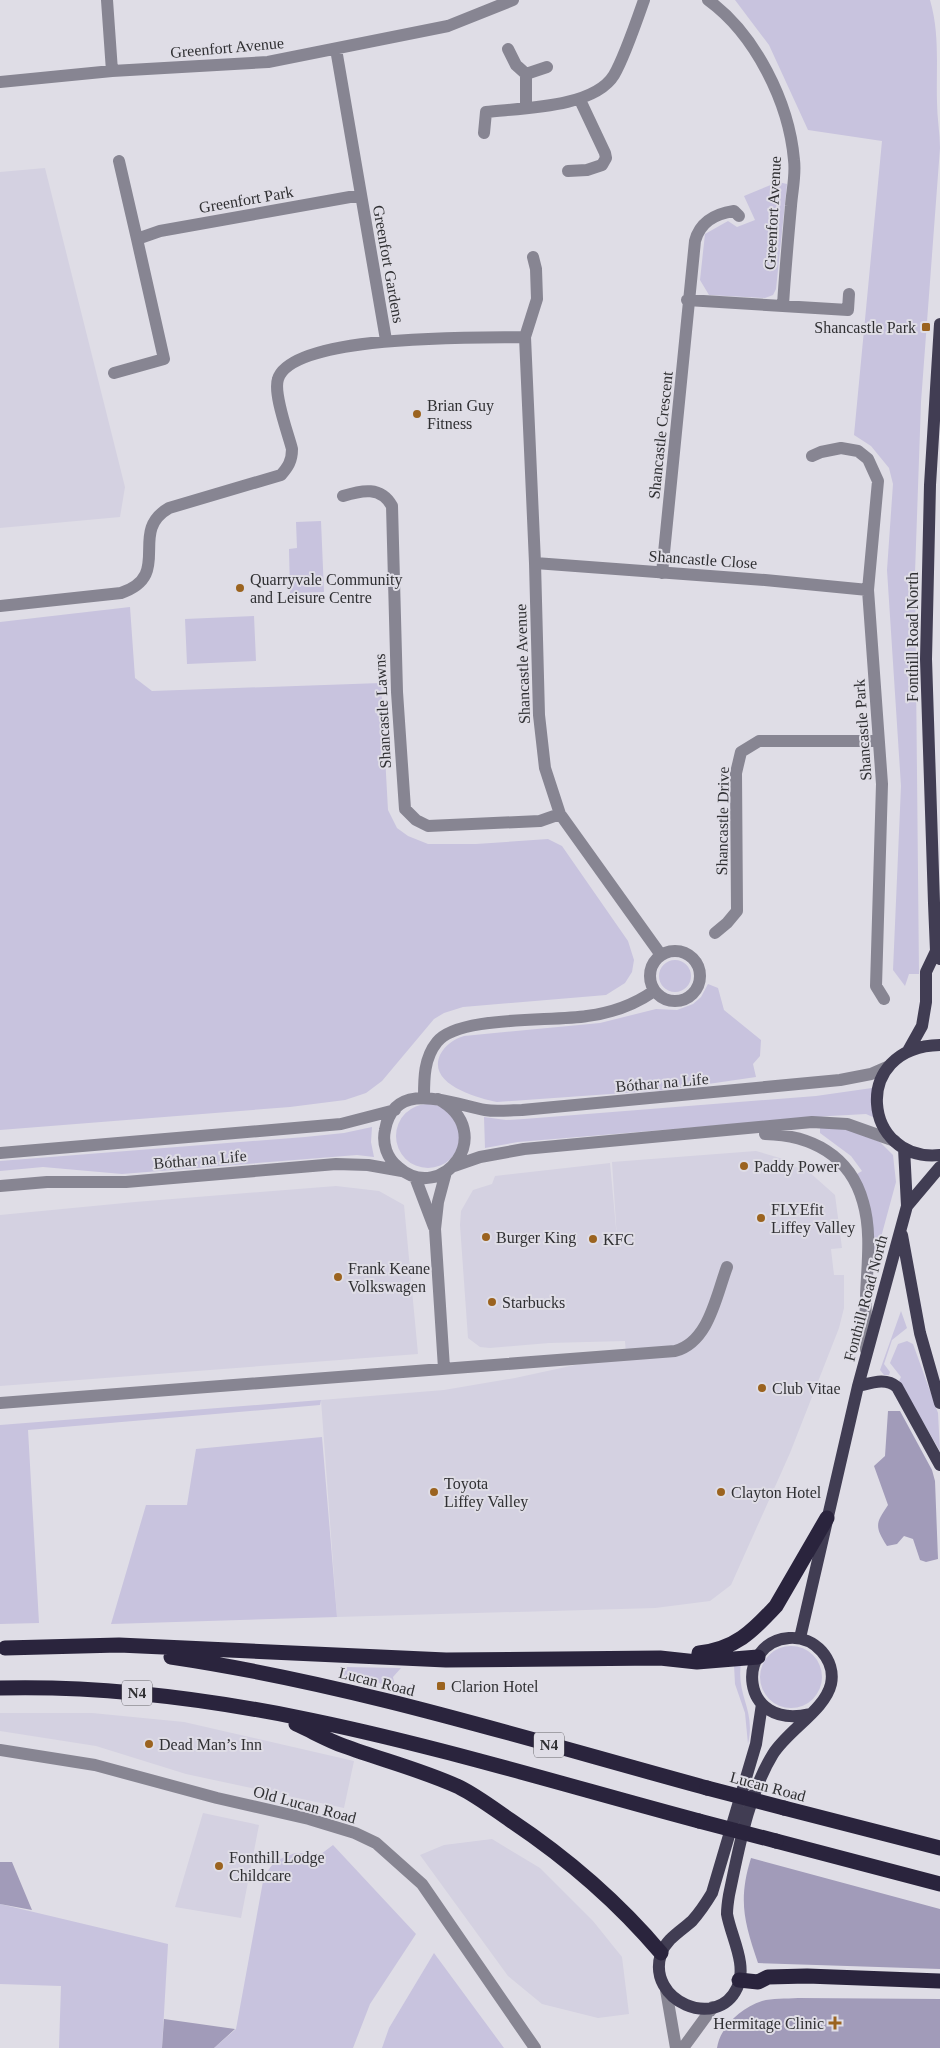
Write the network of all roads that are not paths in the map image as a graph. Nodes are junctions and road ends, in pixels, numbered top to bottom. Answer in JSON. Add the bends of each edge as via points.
{"nodes":[{"id":1,"x":107,"y":0,"type":"edge"},
{"id":2,"x":511,"y":0,"type":"edge"},
{"id":3,"x":644,"y":0,"type":"edge"},
{"id":4,"x":708,"y":0,"type":"edge"},
{"id":5,"x":336,"y":49,"type":"junction"},
{"id":6,"x":508,"y":49,"type":"dead end"},
{"id":7,"x":547,"y":67,"type":"dead end"},
{"id":8,"x":112,"y":71,"type":"junction"},
{"id":9,"x":526,"y":74,"type":"junction"},
{"id":10,"x":0,"y":82,"type":"edge"},
{"id":11,"x":580,"y":100,"type":"junction"},
{"id":12,"x":526,"y":107,"type":"junction"},
{"id":13,"x":484,"y":133,"type":"dead end"},
{"id":14,"x":119,"y":161,"type":"dead end"},
{"id":15,"x":568,"y":171,"type":"dead end"},
{"id":16,"x":361,"y":195,"type":"junction"},
{"id":17,"x":739,"y":216,"type":"dead end"},
{"id":18,"x":137,"y":239,"type":"junction"},
{"id":19,"x":532,"y":257,"type":"dead end"},
{"id":20,"x":849,"y":294,"type":"dead end"},
{"id":21,"x":687,"y":300,"type":"junction"},
{"id":22,"x":783,"y":305,"type":"junction"},
{"id":23,"x":940,"y":324,"type":"edge"},
{"id":24,"x":524,"y":337,"type":"junction"},
{"id":25,"x":386,"y":340,"type":"junction"},
{"id":26,"x":114,"y":372,"type":"dead end"},
{"id":27,"x":812,"y":456,"type":"dead end"},
{"id":28,"x":343,"y":496,"type":"dead end"},
{"id":29,"x":536,"y":563,"type":"junction"},
{"id":30,"x":662,"y":573,"type":"junction"},
{"id":31,"x":868,"y":590,"type":"junction"},
{"id":32,"x":0,"y":606,"type":"edge"},
{"id":33,"x":880,"y":741,"type":"junction"},
{"id":34,"x":560,"y":814,"type":"junction"},
{"id":35,"x":715,"y":933,"type":"dead end"},
{"id":36,"x":661,"y":955,"type":"junction"},
{"id":37,"x":938,"y":955,"type":"edge"},
{"id":38,"x":654,"y":990,"type":"junction"},
{"id":39,"x":884,"y":999,"type":"dead end"},
{"id":40,"x":940,"y":1045,"type":"edge"},
{"id":41,"x":908,"y":1051,"type":"junction"},
{"id":42,"x":888,"y":1067,"type":"junction"},
{"id":43,"x":424,"y":1096,"type":"junction"},
{"id":44,"x":438,"y":1099,"type":"junction"},
{"id":45,"x":395,"y":1110,"type":"junction"},
{"id":46,"x":711,"y":1133,"type":"junction"},
{"id":47,"x":899,"y":1145,"type":"junction"},
{"id":48,"x":0,"y":1153,"type":"edge"},
{"id":49,"x":940,"y":1155,"type":"edge"},
{"id":50,"x":940,"y":1167,"type":"edge"},
{"id":51,"x":450,"y":1169,"type":"junction"},
{"id":52,"x":402,"y":1172,"type":"junction"},
{"id":53,"x":415,"y":1177,"type":"junction"},
{"id":54,"x":0,"y":1186,"type":"edge"},
{"id":55,"x":907,"y":1206,"type":"junction"},
{"id":56,"x":435,"y":1229,"type":"junction"},
{"id":57,"x":901,"y":1230,"type":"junction"},
{"id":58,"x":728,"y":1267,"type":"dead end"},
{"id":59,"x":866,"y":1360,"type":"junction"},
{"id":60,"x":444,"y":1368,"type":"junction"},
{"id":61,"x":858,"y":1386,"type":"junction"},
{"id":62,"x":0,"y":1403,"type":"edge"},
{"id":63,"x":940,"y":1403,"type":"edge"},
{"id":64,"x":940,"y":1465,"type":"edge"},
{"id":65,"x":827,"y":1518,"type":"junction"},
{"id":66,"x":800,"y":1638,"type":"junction"},
{"id":67,"x":3,"y":1648,"type":"edge"},
{"id":68,"x":758,"y":1657,"type":"junction"},
{"id":69,"x":660,"y":1658,"type":"junction"},
{"id":70,"x":0,"y":1688,"type":"edge"},
{"id":71,"x":762,"y":1704,"type":"junction"},
{"id":72,"x":272,"y":1712,"type":"junction"},
{"id":73,"x":810,"y":1714,"type":"junction"},
{"id":74,"x":0,"y":1750,"type":"edge"},
{"id":75,"x":940,"y":1848,"type":"edge"},
{"id":76,"x":940,"y":1884,"type":"edge"},
{"id":77,"x":661,"y":1953,"type":"junction"},
{"id":78,"x":739,"y":1980,"type":"junction"},
{"id":79,"x":940,"y":1981,"type":"edge"},
{"id":80,"x":666,"y":1990,"type":"junction"},
{"id":81,"x":713,"y":2007,"type":"junction"},
{"id":82,"x":535,"y":2048,"type":"edge"},
{"id":83,"x":676,"y":2048,"type":"edge"},
{"id":84,"x":683,"y":2048,"type":"edge"}],
"edges":[{"from":1,"to":8,"type":"street"},
{"from":2,"to":5,"type":"street","name":"Greenfort Avenue","via":[[448,26]]},
{"from":3,"to":11,"type":"street","via":[[614,76]]},
{"from":4,"to":22,"type":"street","name":"Greenfort Avenue","via":[[730,18],[758,54],[787,118],[795,161]]},
{"from":5,"to":8,"type":"street","name":"Greenfort Avenue","via":[[268,62]]},
{"from":5,"to":16,"type":"street","name":"Greenfort Gardens"},
{"from":6,"to":9,"type":"street","via":[[516,65]]},
{"from":7,"to":9,"type":"street"},
{"from":8,"to":10,"type":"street","name":"Greenfort Avenue"},
{"from":9,"to":12,"type":"street"},
{"from":11,"to":12,"type":"street"},
{"from":11,"to":15,"type":"street","via":[[606,158],[602,165]]},
{"from":12,"to":13,"type":"street","via":[[486,112]]},
{"from":14,"to":18,"type":"street"},
{"from":16,"to":18,"type":"street","name":"Greenfort Park"},
{"from":16,"to":25,"type":"street","name":"Greenfort Gardens"},
{"from":17,"to":21,"type":"street","name":"Shancastle Crescent","via":[[734,211],[726,212],[699,227],[694,241]]},
{"from":18,"to":26,"type":"street","via":[[164,359]]},
{"from":19,"to":24,"type":"street","name":"Shancastle Avenue","via":[[536,269],[537,299]]},
{"from":20,"to":22,"type":"street","via":[[848,310]]},
{"from":21,"to":22,"type":"street"},
{"from":21,"to":30,"type":"street","name":"Shancastle Crescent","via":[[689,315]]},
{"from":23,"to":37,"type":"main road","name":"Fonthill Road North","via":[[930,485],[926,659]]},
{"from":24,"to":25,"type":"street"},
{"from":24,"to":29,"type":"street","name":"Shancastle Avenue"},
{"from":25,"to":32,"type":"street","name":"Greenfort Gardens","via":[[308,355],[288,364],[277,384],[292,449],[288,467],[270,480],[160,513],[150,527],[147,572],[133,589]]},
{"from":27,"to":31,"type":"street","name":"Shancastle Park","via":[[840,448],[858,451],[875,471],[878,481]]},
{"from":28,"to":34,"type":"street","name":"Shancastle Lawns","via":[[371,490],[381,493],[392,506],[397,692],[405,809],[428,826],[540,821]]},
{"from":29,"to":30,"type":"street","name":"Shancastle Close"},
{"from":29,"to":34,"type":"street","name":"Shancastle Avenue","via":[[539,716],[545,768]]},
{"from":30,"to":31,"type":"street","name":"Shancastle Close"},
{"from":31,"to":33,"type":"street","name":"Shancastle Park"},
{"from":33,"to":35,"type":"street","name":"Shancastle Drive","via":[[760,741],[741,752],[736,773],[737,910]]},
{"from":33,"to":39,"type":"street","name":"Shancastle Park","via":[[882,784],[876,986]]},
{"from":34,"to":36,"type":"street","name":"Shancastle Avenue"},
{"from":36,"to":38,"type":"street","via":[[655,960],[650,975]]},
{"from":36,"to":38,"type":"street","via":[[676,951],[690,956],[699,968],[700,984],[690,997],[675,1002]]},
{"from":37,"to":41,"type":"main road","name":"Fonthill Road North","via":[[926,972],[922,1026]]},
{"from":38,"to":43,"type":"street","via":[[628,1006],[588,1016],[488,1023],[450,1032],[437,1042],[423,1071]]},
{"from":40,"to":41,"type":"main road","name":"Fonthill Road North"},
{"from":41,"to":42,"type":"main road","name":"Fonthill Road North"},
{"from":42,"to":44,"type":"street","name":"Bóthar na Life","via":[[840,1080],[522,1110],[486,1110]]},
{"from":42,"to":47,"type":"main road","name":"Fonthill Road North","via":[[880,1080],[878,1110],[882,1125]]},
{"from":43,"to":44,"type":"street","name":"Bóthar na Life"},
{"from":43,"to":45,"type":"street","name":"Bóthar na Life","via":[[403,1103]]},
{"from":44,"to":51,"type":"street","name":"Bóthar na Life","via":[[450,1105],[464,1124],[464,1147]]},
{"from":45,"to":48,"type":"street","name":"Bóthar na Life","via":[[323,1126]]},
{"from":45,"to":52,"type":"street","via":[[384,1130],[384,1142],[393,1164]]},
{"from":46,"to":47,"type":"street","name":"Bóthar na Life","via":[[824,1122],[858,1126]]},
{"from":46,"to":51,"type":"street","name":"Bóthar na Life","via":[[512,1150]]},
{"from":46,"to":59,"type":"street","via":[[788,1134],[827,1150],[847,1170],[864,1203],[867,1235]]},
{"from":47,"to":49,"type":"main road","via":[[930,1156]]},
{"from":47,"to":55,"type":"main road","name":"Fonthill Road North"},
{"from":50,"to":55,"type":"main road","name":"Fonthill Road North"},
{"from":51,"to":53,"type":"street","name":"Bóthar na Life","via":[[436,1177]]},
{"from":51,"to":56,"type":"street","via":[[438,1202]]},
{"from":52,"to":53,"type":"street","name":"Bóthar na Life"},
{"from":52,"to":54,"type":"street","name":"Bóthar na Life","via":[[368,1165],[336,1164],[126,1182],[47,1182]]},
{"from":53,"to":56,"type":"street"},
{"from":55,"to":57,"type":"main road","name":"Fonthill Road North"},
{"from":56,"to":60,"type":"street"},
{"from":57,"to":59,"type":"main road","name":"Fonthill Road North"},
{"from":57,"to":63,"type":"main road","name":"Fonthill Road North","via":[[920,1333]]},
{"from":58,"to":60,"type":"street","via":[[701,1334],[686,1348]]},
{"from":59,"to":61,"type":"main road","name":"Fonthill Road North"},
{"from":60,"to":62,"type":"street"},
{"from":61,"to":64,"type":"main road","via":[[882,1381],[897,1386]]},
{"from":61,"to":65,"type":"main road","name":"Fonthill Road North"},
{"from":65,"to":66,"type":"main road","name":"Fonthill Road North"},
{"from":65,"to":69,"type":"highway","via":[[776,1606],[743,1638],[724,1649]]},
{"from":66,"to":68,"type":"main road","via":[[774,1642]]},
{"from":66,"to":73,"type":"main road","via":[[822,1651],[830,1665],[828,1692]]},
{"from":67,"to":69,"type":"highway","via":[[119,1644],[446,1660]]},
{"from":67,"to":75,"type":"highway","name":"Lucan Road","number":"N4","bridge":true,"via":[[134,1653],[292,1679],[391,1702]]},
{"from":68,"to":69,"type":"highway","via":[[697,1662]]},
{"from":68,"to":71,"type":"main road","via":[[752,1679]]},
{"from":70,"to":72,"type":"highway","number":"N4","via":[[143,1694]]},
{"from":71,"to":73,"type":"main road","via":[[785,1716]]},
{"from":71,"to":77,"type":"main road","via":[[756,1744],[712,1893],[702,1910],[667,1943]]},
{"from":72,"to":76,"type":"highway","number":"N4","bridge":true,"via":[[440,1751]]},
{"from":72,"to":77,"type":"highway","via":[[342,1746],[393,1761],[460,1788],[544,1843],[581,1872]]},
{"from":73,"to":78,"type":"main road","via":[[780,1743],[763,1773],[736,1861],[727,1911],[739,1959]]},
{"from":74,"to":82,"type":"street","name":"Old Lucan Road","via":[[95,1765],[309,1819],[376,1843],[422,1884]]},
{"from":77,"to":80,"type":"main road","via":[[660,1973]]},
{"from":78,"to":79,"type":"highway","via":[[758,1982],[768,1977],[807,1976]]},
{"from":78,"to":81,"type":"main road","via":[[737,1988],[726,2001]]},
{"from":80,"to":81,"type":"main road","via":[[686,2006],[698,2009]]},
{"from":80,"to":83,"type":"street"},
{"from":81,"to":84,"type":"street"}]}
